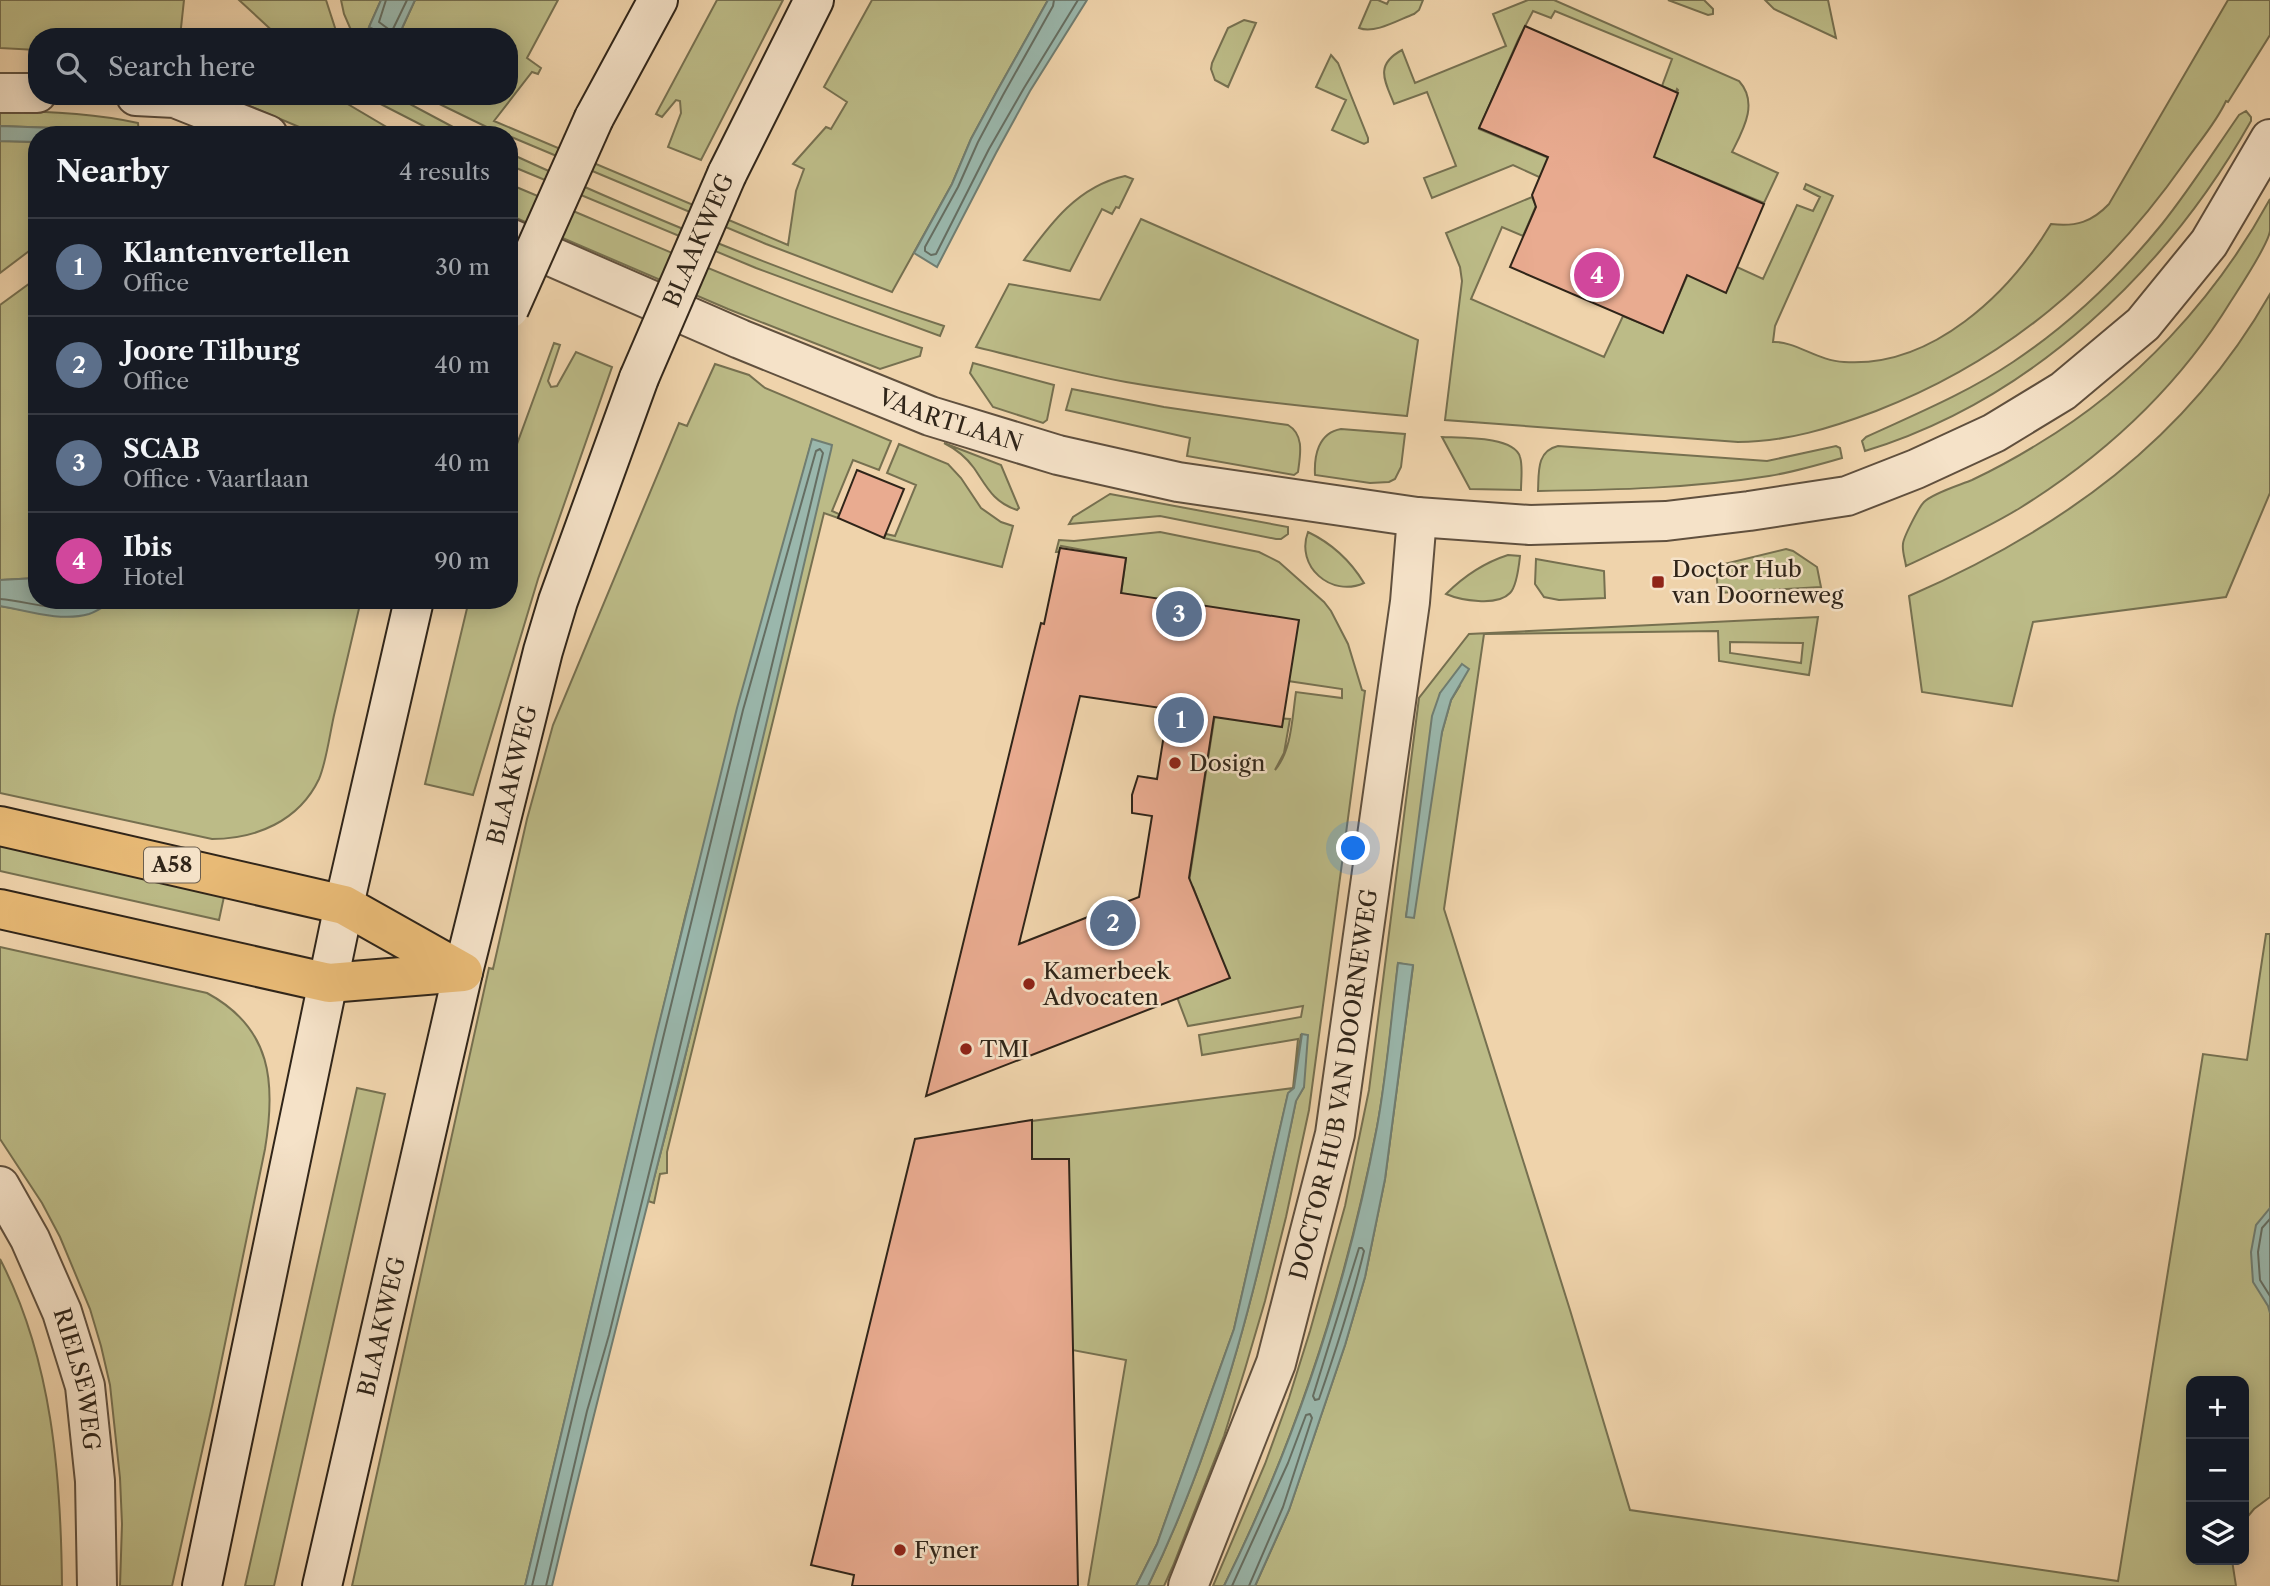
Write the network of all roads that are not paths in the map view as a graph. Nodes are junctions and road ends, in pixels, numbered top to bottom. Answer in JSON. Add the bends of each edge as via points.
{"nodes":[{"id":1,"x":658,"y":0,"type":"edge"},
{"id":2,"x":814,"y":0,"type":"edge"},
{"id":3,"x":0,"y":93,"type":"edge"},
{"id":4,"x":28,"y":93,"type":"edge"},
{"id":5,"x":193,"y":105,"type":"edge"},
{"id":6,"x":245,"y":126,"type":"edge"},
{"id":7,"x":2270,"y":139,"type":"edge"},
{"id":8,"x":518,"y":242,"type":"edge"},
{"id":9,"x":518,"y":289,"type":"edge"},
{"id":10,"x":1417,"y":517,"type":"junction"},
{"id":11,"x":412,"y":609,"type":"edge"},
{"id":12,"x":0,"y":826,"type":"edge"},
{"id":13,"x":344,"y":905,"type":"junction"},
{"id":14,"x":0,"y":909,"type":"edge"},
{"id":15,"x":463,"y":972,"type":"junction"},
{"id":16,"x":328,"y":983,"type":"junction"},
{"id":17,"x":0,"y":1186,"type":"edge"},
{"id":18,"x":97,"y":1586,"type":"edge"},
{"id":19,"x":202,"y":1586,"type":"edge"},
{"id":20,"x":322,"y":1586,"type":"edge"},
{"id":21,"x":1188,"y":1586,"type":"edge"}],
"edges":[{"from":1,"to":9,"type":"street","bridge":true,"via":[[594,118]]},
{"from":2,"to":15,"type":"street","name":"BLAAKWEG","bridge":true,"via":[[727,173],[639,378],[558,601]]},
{"from":3,"to":4,"type":"street"},
{"from":5,"to":6,"type":"street"},
{"from":7,"to":10,"type":"street","via":[[2209,243],[2143,324],[2063,391],[1994,433],[1916,469],[1847,496],[1666,520],[1530,525]]},
{"from":8,"to":10,"type":"street","name":"VAARTLAAN","via":[[930,416],[1058,455],[1178,482]]},
{"from":10,"to":21,"type":"street","name":"DOCTOR HUB VAN DOORNEWEG","via":[[1410,602],[1335,1134],[1276,1363]]},
{"from":11,"to":13,"type":"street"},
{"from":12,"to":13,"type":"highway","number":"A58"},
{"from":13,"to":15,"type":"highway"},
{"from":13,"to":16,"type":"street"},
{"from":14,"to":16,"type":"highway"},
{"from":15,"to":16,"type":"highway"},
{"from":15,"to":20,"type":"street","name":"BLAAKWEG"},
{"from":16,"to":19,"type":"street"},
{"from":17,"to":18,"type":"street","name":"RIELSEWEG","via":[[30,1239],[62,1312],[85,1386],[95,1481]]}]}
